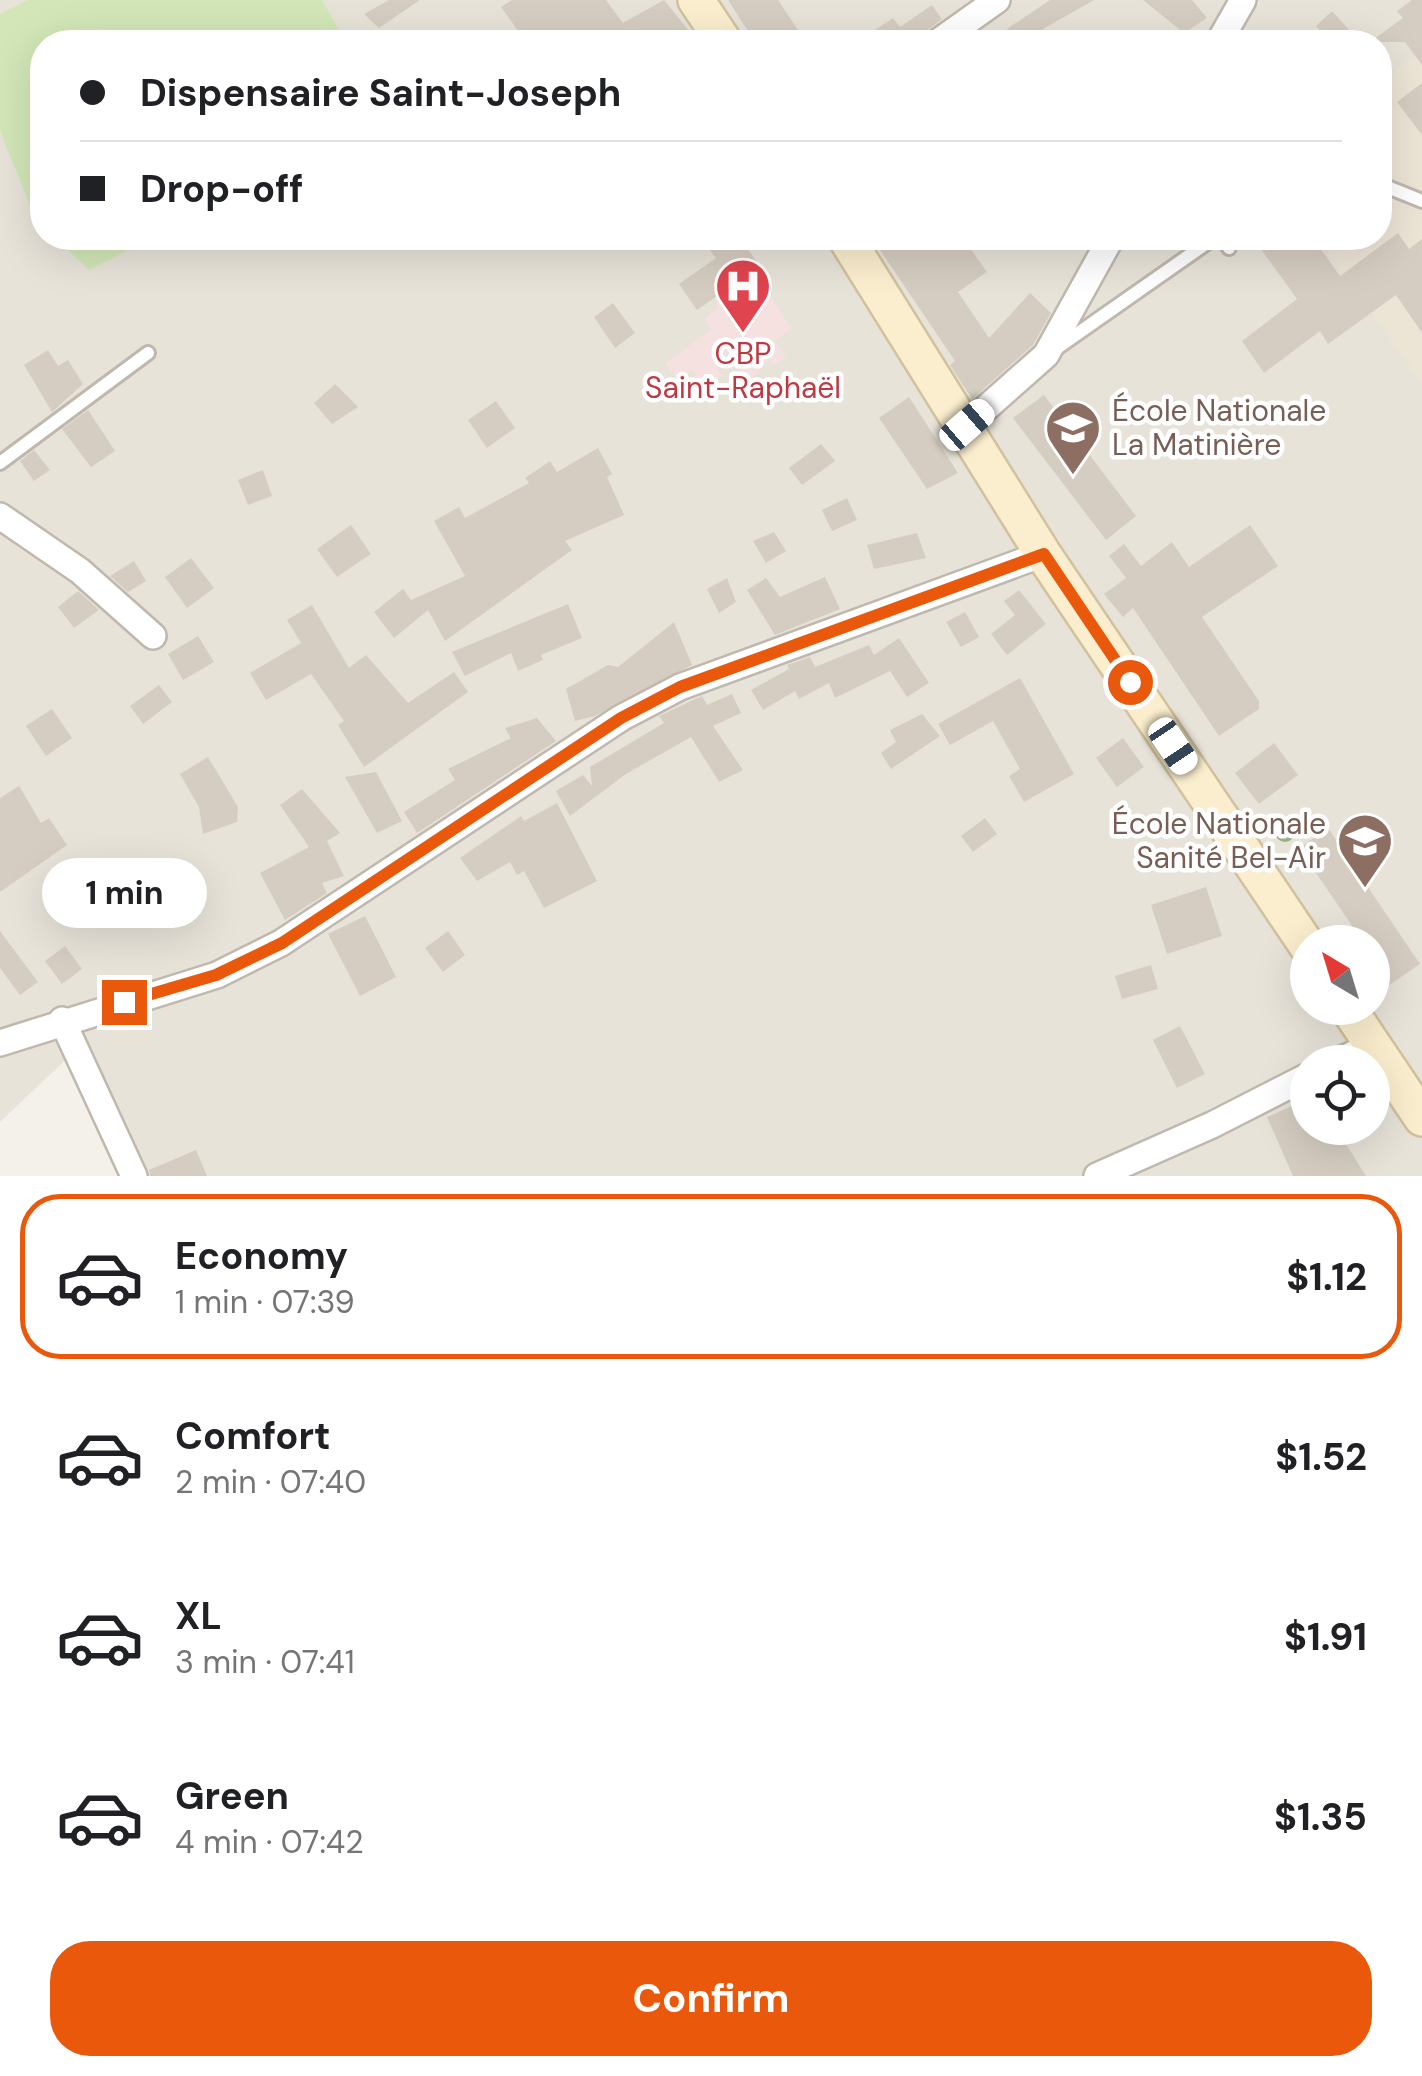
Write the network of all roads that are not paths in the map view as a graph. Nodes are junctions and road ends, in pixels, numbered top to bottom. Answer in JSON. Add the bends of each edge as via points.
{"nodes":[{"id":1,"x":696,"y":0,"type":"edge"},
{"id":2,"x":997,"y":0,"type":"edge"},
{"id":3,"x":1243,"y":0,"type":"edge"},
{"id":4,"x":716,"y":30,"type":"edge"},
{"id":5,"x":955,"y":30,"type":"edge"},
{"id":6,"x":1227,"y":30,"type":"edge"},
{"id":7,"x":1392,"y":189,"type":"edge"},
{"id":8,"x":1422,"y":201,"type":"edge"},
{"id":9,"x":854,"y":250,"type":"edge"},
{"id":10,"x":1105,"y":250,"type":"edge"},
{"id":11,"x":1197,"y":250,"type":"edge"},
{"id":12,"x":148,"y":353,"type":"dead end"},
{"id":13,"x":1046,"y":355,"type":"junction"},
{"id":14,"x":967,"y":425,"type":"junction"},
{"id":15,"x":0,"y":463,"type":"edge"},
{"id":16,"x":0,"y":516,"type":"edge"},
{"id":17,"x":1044,"y":554,"type":"junction"},
{"id":18,"x":153,"y":636,"type":"dead end"},
{"id":19,"x":1294,"y":925,"type":"edge"},
{"id":20,"x":62,"y":1020,"type":"junction"},
{"id":21,"x":1359,"y":1025,"type":"edge"},
{"id":22,"x":0,"y":1043,"type":"edge"},
{"id":23,"x":1373,"y":1045,"type":"edge"},
{"id":24,"x":1390,"y":1070,"type":"edge"},
{"id":25,"x":1290,"y":1085,"type":"edge"},
{"id":26,"x":1422,"y":1118,"type":"edge"},
{"id":27,"x":134,"y":1176,"type":"edge"},
{"id":28,"x":1097,"y":1176,"type":"edge"}],
"edges":[{"from":1,"to":4,"type":"main road"},
{"from":2,"to":5,"type":"street"},
{"from":3,"to":6,"type":"street"},
{"from":7,"to":8,"type":"lane"},
{"from":9,"to":14,"type":"main road"},
{"from":10,"to":13,"type":"street"},
{"from":11,"to":13,"type":"lane"},
{"from":12,"to":15,"type":"lane"},
{"from":13,"to":14,"type":"street"},
{"from":14,"to":17,"type":"main road"},
{"from":16,"to":18,"type":"street","via":[[80,570]]},
{"from":17,"to":19,"type":"main road"},
{"from":17,"to":20,"type":"street","via":[[680,687],[621,718],[282,943],[216,975]]},
{"from":20,"to":22,"type":"street"},
{"from":20,"to":27,"type":"street"},
{"from":21,"to":23,"type":"main road"},
{"from":24,"to":26,"type":"main road"},
{"from":25,"to":28,"type":"street"}]}
